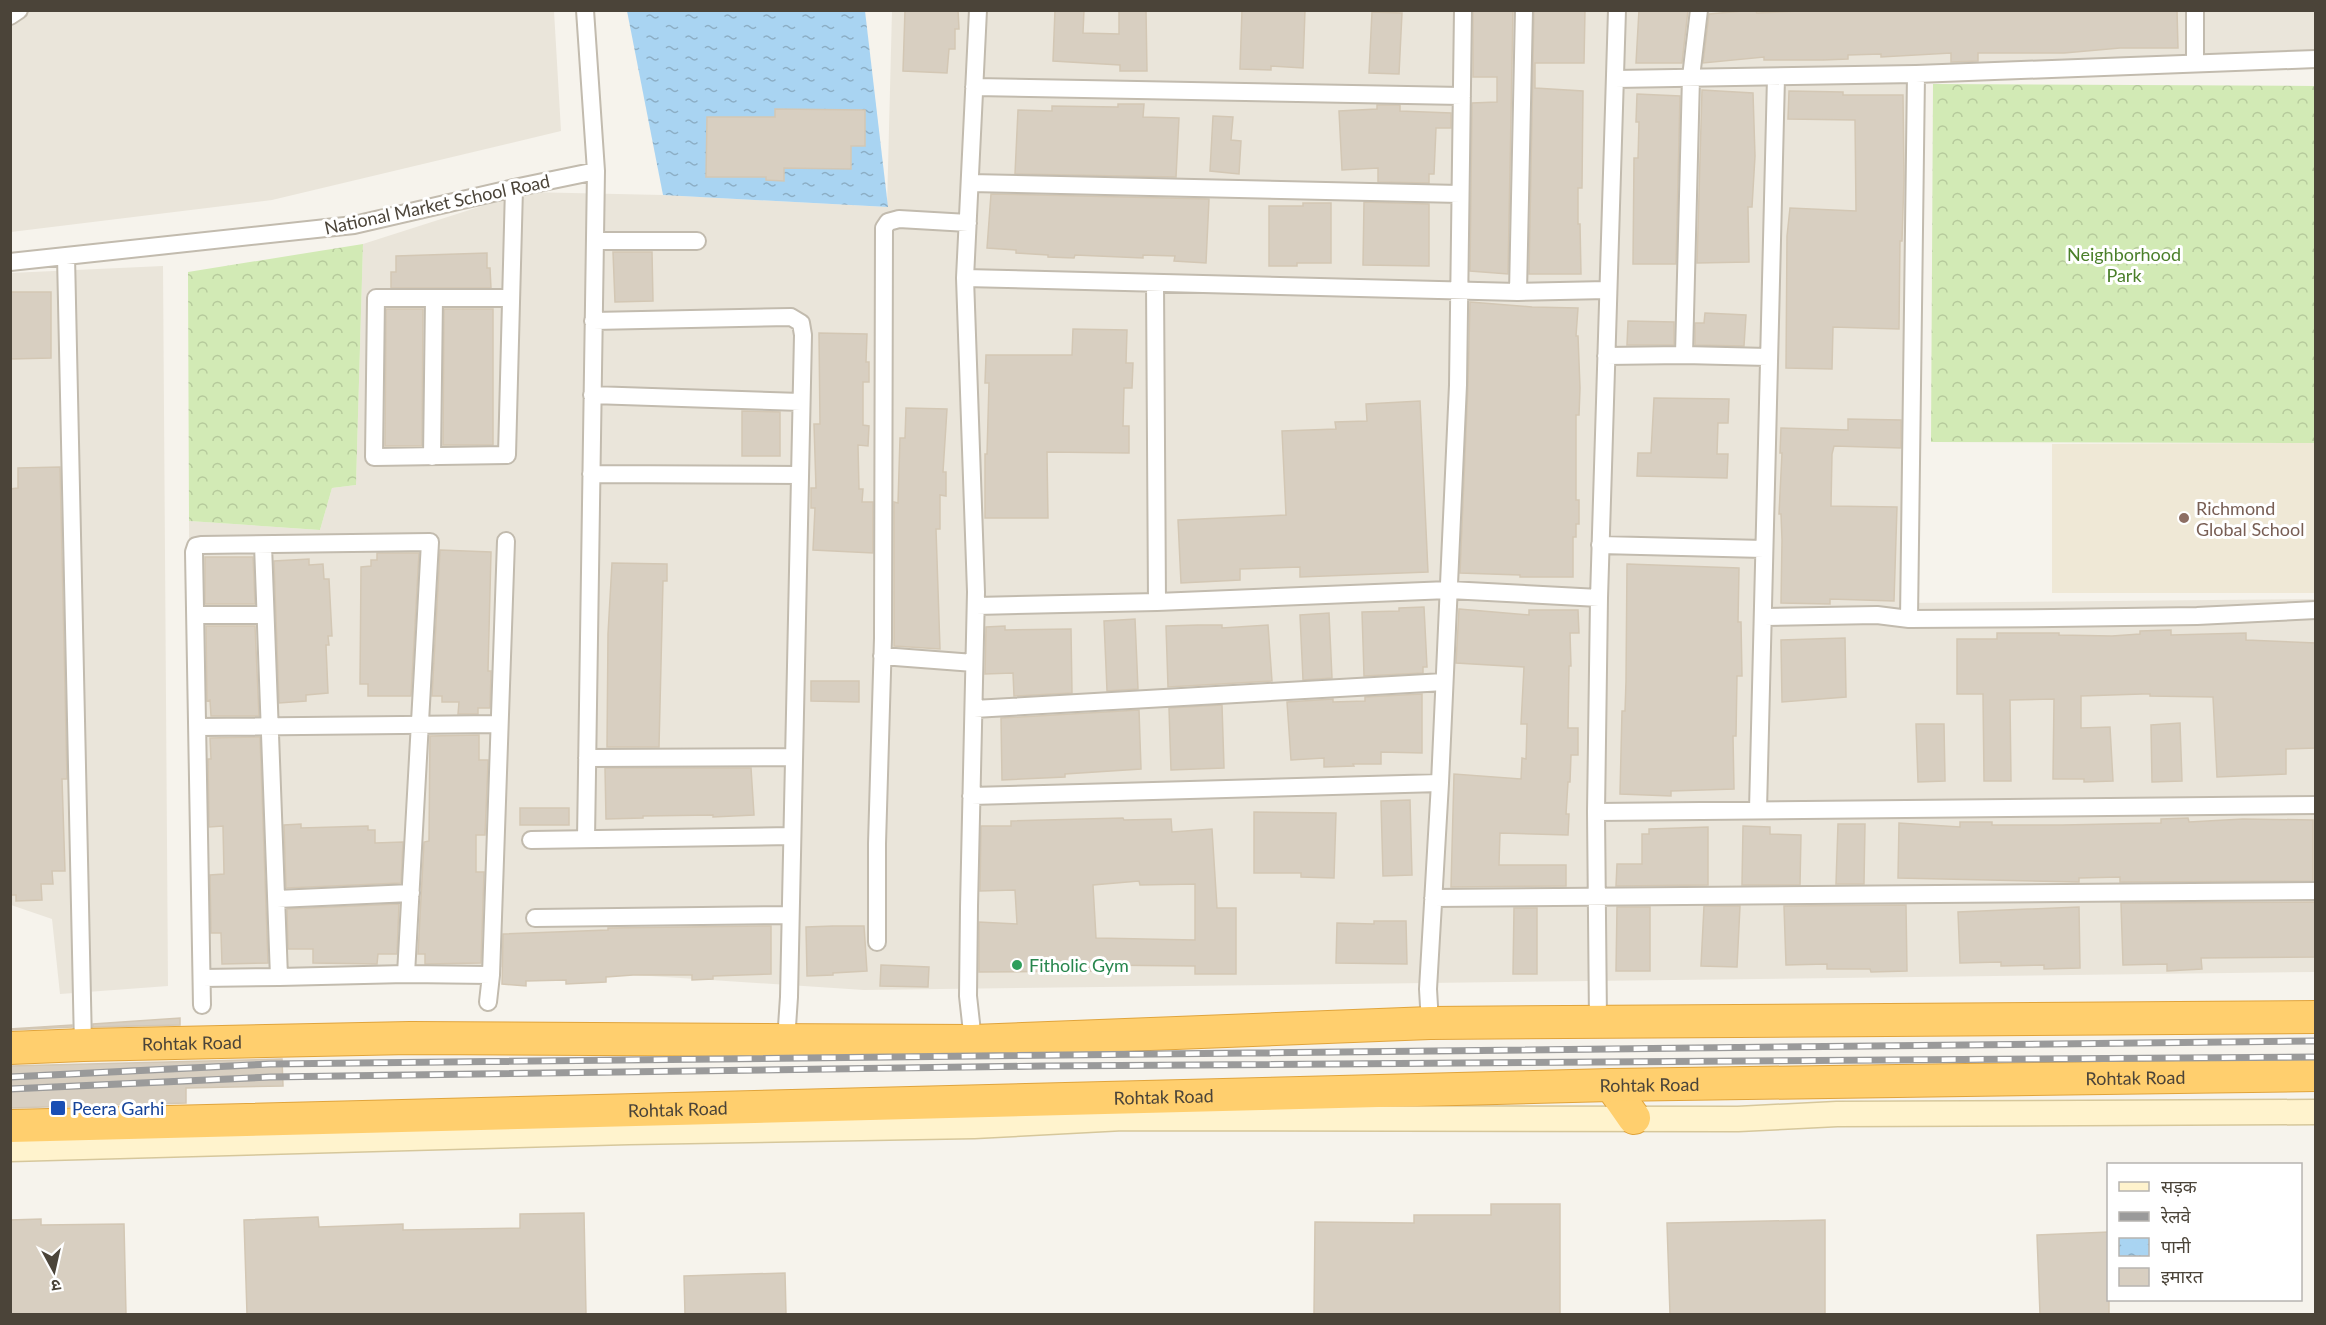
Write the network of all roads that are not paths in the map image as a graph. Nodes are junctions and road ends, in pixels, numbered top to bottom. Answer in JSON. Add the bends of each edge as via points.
{"nodes":[{"id":1,"x":19,"y":10,"type":"edge"},
{"id":2,"x":585,"y":10,"type":"edge"},
{"id":3,"x":978,"y":10,"type":"edge"},
{"id":4,"x":1463,"y":10,"type":"edge"},
{"id":5,"x":1524,"y":10,"type":"edge"},
{"id":6,"x":1617,"y":10,"type":"edge"},
{"id":7,"x":1699,"y":10,"type":"edge"},
{"id":8,"x":2195,"y":10,"type":"edge"},
{"id":9,"x":10,"y":16,"type":"edge"},
{"id":10,"x":2316,"y":58,"type":"edge"},
{"id":11,"x":2195,"y":62,"type":"junction"},
{"id":12,"x":1916,"y":74,"type":"junction"},
{"id":13,"x":1691,"y":77,"type":"junction"},
{"id":14,"x":1776,"y":77,"type":"junction"},
{"id":15,"x":1615,"y":80,"type":"junction"},
{"id":16,"x":974,"y":87,"type":"junction"},
{"id":17,"x":1462,"y":96,"type":"junction"},
{"id":18,"x":596,"y":171,"type":"junction"},
{"id":19,"x":970,"y":183,"type":"junction"},
{"id":20,"x":514,"y":188,"type":"junction"},
{"id":21,"x":1460,"y":194,"type":"junction"},
{"id":22,"x":968,"y":223,"type":"junction"},
{"id":23,"x":595,"y":241,"type":"junction"},
{"id":24,"x":697,"y":241,"type":"dead end"},
{"id":25,"x":66,"y":256,"type":"junction"},
{"id":26,"x":10,"y":262,"type":"edge"},
{"id":27,"x":965,"y":278,"type":"junction"},
{"id":28,"x":1155,"y":283,"type":"junction"},
{"id":29,"x":1607,"y":290,"type":"junction"},
{"id":30,"x":1459,"y":291,"type":"junction"},
{"id":31,"x":1518,"y":292,"type":"junction"},
{"id":32,"x":511,"y":297,"type":"junction"},
{"id":33,"x":434,"y":298,"type":"junction"},
{"id":34,"x":593,"y":321,"type":"junction"},
{"id":35,"x":1684,"y":355,"type":"junction"},
{"id":36,"x":1606,"y":356,"type":"junction"},
{"id":37,"x":1768,"y":357,"type":"junction"},
{"id":38,"x":592,"y":395,"type":"junction"},
{"id":39,"x":801,"y":402,"type":"junction"},
{"id":40,"x":432,"y":457,"type":"junction"},
{"id":41,"x":591,"y":474,"type":"junction"},
{"id":42,"x":800,"y":475,"type":"junction"},
{"id":43,"x":506,"y":541,"type":"dead end"},
{"id":44,"x":263,"y":545,"type":"junction"},
{"id":45,"x":1600,"y":545,"type":"junction"},
{"id":46,"x":1764,"y":549,"type":"junction"},
{"id":47,"x":1449,"y":590,"type":"junction"},
{"id":48,"x":1599,"y":598,"type":"junction"},
{"id":49,"x":1157,"y":602,"type":"junction"},
{"id":50,"x":976,"y":606,"type":"junction"},
{"id":51,"x":2316,"y":609,"type":"edge"},
{"id":52,"x":196,"y":615,"type":"junction"},
{"id":53,"x":266,"y":615,"type":"junction"},
{"id":54,"x":1764,"y":617,"type":"junction"},
{"id":55,"x":1909,"y":619,"type":"junction"},
{"id":56,"x":882,"y":656,"type":"junction"},
{"id":57,"x":974,"y":663,"type":"junction"},
{"id":58,"x":1444,"y":682,"type":"junction"},
{"id":59,"x":974,"y":709,"type":"junction"},
{"id":60,"x":499,"y":724,"type":"junction"},
{"id":61,"x":420,"y":725,"type":"junction"},
{"id":62,"x":270,"y":726,"type":"junction"},
{"id":63,"x":198,"y":727,"type":"junction"},
{"id":64,"x":794,"y":757,"type":"junction"},
{"id":65,"x":587,"y":758,"type":"junction"},
{"id":66,"x":1440,"y":783,"type":"junction"},
{"id":67,"x":971,"y":796,"type":"junction"},
{"id":68,"x":2316,"y":805,"type":"edge"},
{"id":69,"x":1758,"y":810,"type":"junction"},
{"id":70,"x":1596,"y":812,"type":"junction"},
{"id":71,"x":792,"y":836,"type":"junction"},
{"id":72,"x":586,"y":839,"type":"junction"},
{"id":73,"x":531,"y":840,"type":"dead end"},
{"id":74,"x":2316,"y":891,"type":"edge"},
{"id":75,"x":411,"y":893,"type":"junction"},
{"id":76,"x":1596,"y":897,"type":"junction"},
{"id":77,"x":1433,"y":898,"type":"junction"},
{"id":78,"x":277,"y":899,"type":"junction"},
{"id":79,"x":790,"y":915,"type":"junction"},
{"id":80,"x":535,"y":918,"type":"dead end"},
{"id":81,"x":877,"y":942,"type":"dead end"},
{"id":82,"x":406,"y":974,"type":"junction"},
{"id":83,"x":491,"y":975,"type":"junction"},
{"id":84,"x":279,"y":977,"type":"junction"},
{"id":85,"x":202,"y":978,"type":"junction"},
{"id":86,"x":488,"y":1002,"type":"dead end"},
{"id":87,"x":202,"y":1005,"type":"dead end"},
{"id":88,"x":2316,"y":1017,"type":"edge"},
{"id":89,"x":1598,"y":1021,"type":"junction"},
{"id":90,"x":1430,"y":1023,"type":"junction"},
{"id":91,"x":786,"y":1041,"type":"junction"},
{"id":92,"x":973,"y":1041,"type":"junction"},
{"id":93,"x":83,"y":1044,"type":"junction"},
{"id":94,"x":10,"y":1048,"type":"edge"},
{"id":95,"x":2316,"y":1075,"type":"edge"},
{"id":96,"x":1611,"y":1085,"type":"junction"},
{"id":97,"x":2316,"y":1112,"type":"edge"},
{"id":98,"x":1634,"y":1118,"type":"junction"},
{"id":99,"x":10,"y":1126,"type":"edge"},
{"id":100,"x":10,"y":1149,"type":"edge"}],
"edges":[{"from":1,"to":9,"type":"street"},
{"from":2,"to":18,"type":"street"},
{"from":3,"to":16,"type":"street"},
{"from":4,"to":17,"type":"street"},
{"from":5,"to":31,"type":"street"},
{"from":6,"to":15,"type":"street"},
{"from":7,"to":13,"type":"street"},
{"from":8,"to":11,"type":"street"},
{"from":10,"to":11,"type":"street"},
{"from":11,"to":12,"type":"street"},
{"from":12,"to":14,"type":"street"},
{"from":12,"to":55,"type":"street"},
{"from":13,"to":14,"type":"street"},
{"from":13,"to":15,"type":"street"},
{"from":13,"to":35,"type":"street"},
{"from":14,"to":37,"type":"street"},
{"from":15,"to":29,"type":"street"},
{"from":16,"to":17,"type":"street"},
{"from":16,"to":19,"type":"street"},
{"from":17,"to":21,"type":"street"},
{"from":18,"to":20,"type":"street","name":"National Market School Road"},
{"from":18,"to":23,"type":"street"},
{"from":19,"to":21,"type":"street"},
{"from":19,"to":22,"type":"street"},
{"from":20,"to":25,"type":"street","name":"National Market School Road","via":[[354,225]]},
{"from":20,"to":32,"type":"street"},
{"from":21,"to":30,"type":"street"},
{"from":22,"to":27,"type":"street"},
{"from":22,"to":56,"type":"street","via":[[899,219],[888,222],[884,228]]},
{"from":23,"to":24,"type":"street"},
{"from":23,"to":34,"type":"street"},
{"from":25,"to":26,"type":"street","name":"National Market School Road"},
{"from":25,"to":93,"type":"street"},
{"from":27,"to":28,"type":"street"},
{"from":27,"to":50,"type":"street"},
{"from":28,"to":30,"type":"street"},
{"from":28,"to":49,"type":"street"},
{"from":29,"to":31,"type":"street"},
{"from":29,"to":36,"type":"street"},
{"from":30,"to":31,"type":"street"},
{"from":30,"to":47,"type":"street"},
{"from":32,"to":33,"type":"street"},
{"from":32,"to":40,"type":"street","via":[[507,455]]},
{"from":33,"to":40,"type":"street"},
{"from":33,"to":40,"type":"street","via":[[376,298],[374,457]]},
{"from":34,"to":38,"type":"street"},
{"from":34,"to":39,"type":"street","via":[[791,317],[801,324],[803,335]]},
{"from":35,"to":36,"type":"street"},
{"from":35,"to":37,"type":"street"},
{"from":36,"to":45,"type":"street"},
{"from":37,"to":46,"type":"street"},
{"from":38,"to":39,"type":"street"},
{"from":38,"to":41,"type":"street"},
{"from":39,"to":42,"type":"street"},
{"from":41,"to":42,"type":"street"},
{"from":41,"to":65,"type":"street"},
{"from":42,"to":64,"type":"street"},
{"from":43,"to":60,"type":"street"},
{"from":44,"to":52,"type":"street","via":[[196,546]]},
{"from":44,"to":53,"type":"street"},
{"from":44,"to":61,"type":"street","via":[[430,542]]},
{"from":45,"to":46,"type":"street"},
{"from":45,"to":48,"type":"street"},
{"from":46,"to":54,"type":"street"},
{"from":47,"to":48,"type":"street"},
{"from":47,"to":49,"type":"street"},
{"from":47,"to":58,"type":"street"},
{"from":48,"to":70,"type":"street"},
{"from":49,"to":50,"type":"street"},
{"from":50,"to":57,"type":"street"},
{"from":51,"to":55,"type":"street","via":[[2197,616]]},
{"from":52,"to":53,"type":"street"},
{"from":52,"to":63,"type":"street"},
{"from":53,"to":62,"type":"street"},
{"from":54,"to":55,"type":"street","via":[[1877,615]]},
{"from":54,"to":69,"type":"street"},
{"from":56,"to":57,"type":"street"},
{"from":56,"to":81,"type":"street"},
{"from":57,"to":59,"type":"street"},
{"from":58,"to":59,"type":"street"},
{"from":58,"to":66,"type":"street"},
{"from":59,"to":67,"type":"street"},
{"from":60,"to":61,"type":"street"},
{"from":60,"to":83,"type":"street"},
{"from":61,"to":62,"type":"street"},
{"from":61,"to":75,"type":"street"},
{"from":62,"to":63,"type":"street"},
{"from":62,"to":78,"type":"street"},
{"from":63,"to":85,"type":"street"},
{"from":64,"to":65,"type":"street"},
{"from":64,"to":71,"type":"street"},
{"from":65,"to":72,"type":"street"},
{"from":66,"to":67,"type":"street"},
{"from":66,"to":77,"type":"street"},
{"from":67,"to":92,"type":"street","via":[[968,996]]},
{"from":68,"to":69,"type":"street"},
{"from":69,"to":70,"type":"street"},
{"from":70,"to":76,"type":"street"},
{"from":71,"to":72,"type":"street"},
{"from":71,"to":79,"type":"street"},
{"from":72,"to":73,"type":"street"},
{"from":74,"to":76,"type":"street"},
{"from":75,"to":78,"type":"street"},
{"from":75,"to":82,"type":"street"},
{"from":76,"to":77,"type":"street"},
{"from":76,"to":89,"type":"street"},
{"from":77,"to":90,"type":"street"},
{"from":78,"to":84,"type":"street"},
{"from":79,"to":80,"type":"street"},
{"from":79,"to":91,"type":"street"},
{"from":82,"to":83,"type":"street"},
{"from":82,"to":84,"type":"street"},
{"from":83,"to":86,"type":"street"},
{"from":84,"to":85,"type":"street"},
{"from":85,"to":87,"type":"street"},
{"from":88,"to":89,"type":"highway","name":"Rohtak Road"},
{"from":89,"to":90,"type":"highway","name":"Rohtak Road"},
{"from":90,"to":92,"type":"highway","name":"Rohtak Road"},
{"from":91,"to":92,"type":"highway","name":"Rohtak Road"},
{"from":91,"to":93,"type":"highway","name":"Rohtak Road","via":[[410,1038]]},
{"from":93,"to":94,"type":"highway","name":"Rohtak Road"},
{"from":95,"to":96,"type":"highway","name":"Rohtak Road"},
{"from":96,"to":98,"type":"highway"},
{"from":96,"to":99,"type":"highway","name":"Rohtak Road"},
{"from":97,"to":98,"type":"street"},
{"from":98,"to":100,"type":"street","via":[[1123,1118],[974,1126]]}]}
